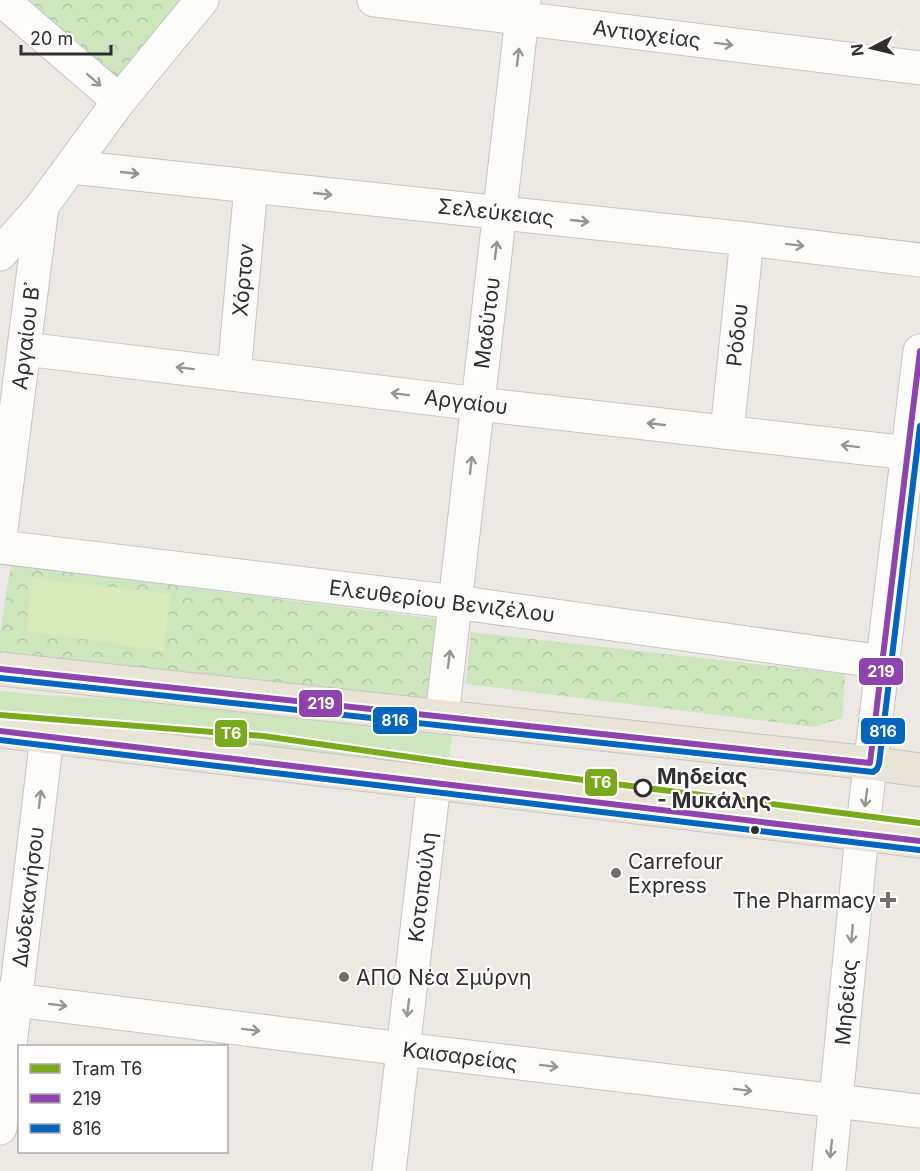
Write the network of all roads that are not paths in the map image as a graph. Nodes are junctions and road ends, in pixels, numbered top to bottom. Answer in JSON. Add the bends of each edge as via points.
{"nodes":[{"id":1,"x":2,"y":0,"type":"edge"},
{"id":2,"x":202,"y":0,"type":"edge"},
{"id":3,"x":374,"y":0,"type":"edge"},
{"id":4,"x":455,"y":6,"type":"edge"},
{"id":5,"x":523,"y":9,"type":"edge"},
{"id":6,"x":920,"y":68,"type":"edge"},
{"id":7,"x":119,"y":101,"type":"junction"},
{"id":8,"x":71,"y":167,"type":"junction"},
{"id":9,"x":251,"y":186,"type":"junction"},
{"id":10,"x":42,"y":206,"type":"junction"},
{"id":11,"x":500,"y":213,"type":"junction"},
{"id":12,"x":747,"y":239,"type":"junction"},
{"id":13,"x":0,"y":254,"type":"edge"},
{"id":14,"x":920,"y":260,"type":"edge"},
{"id":15,"x":25,"y":349,"type":"junction"},
{"id":16,"x":919,"y":368,"type":"edge"},
{"id":17,"x":234,"y":374,"type":"junction"},
{"id":18,"x":478,"y":404,"type":"junction"},
{"id":19,"x":727,"y":432,"type":"junction"},
{"id":20,"x":6,"y":448,"type":"edge"},
{"id":21,"x":908,"y":453,"type":"junction"},
{"id":22,"x":0,"y":537,"type":"edge"},
{"id":23,"x":0,"y":547,"type":"edge"},
{"id":24,"x":455,"y":602,"type":"junction"},
{"id":25,"x":883,"y":662,"type":"junction"},
{"id":26,"x":0,"y":669,"type":"edge"},
{"id":27,"x":442,"y":717,"type":"junction"},
{"id":28,"x":0,"y":731,"type":"edge"},
{"id":29,"x":47,"y":737,"type":"junction"},
{"id":30,"x":870,"y":763,"type":"junction"},
{"id":31,"x":920,"y":770,"type":"edge"},
{"id":32,"x":434,"y":783,"type":"junction"},
{"id":33,"x":862,"y":834,"type":"junction"},
{"id":34,"x":920,"y":841,"type":"edge"},
{"id":35,"x":8,"y":999,"type":"edge"},
{"id":36,"x":403,"y":1049,"type":"junction"},
{"id":37,"x":836,"y":1101,"type":"junction"},
{"id":38,"x":920,"y":1111,"type":"edge"},
{"id":39,"x":0,"y":1128,"type":"edge"},
{"id":40,"x":389,"y":1171,"type":"edge"},
{"id":41,"x":829,"y":1171,"type":"edge"}],
"edges":[{"from":1,"to":7,"type":"street","one_way":true},
{"from":2,"to":7,"type":"street"},
{"from":3,"to":4,"type":"street","name":"Αντιοχείας"},
{"from":4,"to":5,"type":"street","name":"Αντιοχείας"},
{"from":5,"to":6,"type":"street","name":"Αντιοχείας","one_way":true},
{"from":11,"to":5,"type":"street","name":"Μαδύτου","one_way":true},
{"from":7,"to":8,"type":"street"},
{"from":8,"to":9,"type":"street","name":"Σελεύκειας","one_way":true},
{"from":8,"to":10,"type":"street"},
{"from":9,"to":11,"type":"street","name":"Σελεύκειας","one_way":true},
{"from":9,"to":17,"type":"street","name":"Χόρτον"},
{"from":10,"to":13,"type":"street"},
{"from":10,"to":15,"type":"street","name":"Αργαίου Β᾽"},
{"from":11,"to":12,"type":"street","name":"Σελεύκειας","one_way":true},
{"from":18,"to":11,"type":"street","name":"Μαδύτου","one_way":true},
{"from":12,"to":14,"type":"street","name":"Σελεύκειας","one_way":true},
{"from":12,"to":19,"type":"street","name":"Ρόδου"},
{"from":17,"to":15,"type":"street","name":"Αργαίου","one_way":true},
{"from":15,"to":20,"type":"street","name":"Αργαίου Β᾽"},
{"from":16,"to":21,"type":"street","name":"Μηδείας"},
{"from":18,"to":17,"type":"street","name":"Αργαίου","one_way":true},
{"from":19,"to":18,"type":"street","name":"Αργαίου","one_way":true},
{"from":24,"to":18,"type":"street","name":"Μαδύτου","one_way":true},
{"from":21,"to":19,"type":"street","name":"Αργαίου","one_way":true},
{"from":20,"to":22,"type":"street","name":"Αργαίου Β᾽"},
{"from":21,"to":25,"type":"street","name":"Μηδείας"},
{"from":23,"to":24,"type":"street","name":"Ελευθερίου Βενιζέλου"},
{"from":24,"to":25,"type":"street","name":"Ελευθερίου Βενιζέλου"},
{"from":27,"to":24,"type":"street","name":"Μαδύτου","one_way":true},
{"from":25,"to":30,"type":"street","name":"Μηδείας"},
{"from":26,"to":27,"type":"main road"},
{"from":27,"to":30,"type":"main road"},
{"from":28,"to":29,"type":"main road"},
{"from":29,"to":32,"type":"main road"},
{"from":35,"to":29,"type":"street","name":"Δωδεκανήσου","one_way":true},
{"from":30,"to":31,"type":"main road"},
{"from":30,"to":33,"type":"street","name":"Μηδείας","one_way":true},
{"from":32,"to":33,"type":"main road"},
{"from":32,"to":36,"type":"street","name":"Κοτοπούλη","one_way":true},
{"from":33,"to":34,"type":"main road"},
{"from":33,"to":37,"type":"street","name":"Μηδείας","one_way":true},
{"from":35,"to":36,"type":"street","name":"Καισαρείας","one_way":true},
{"from":35,"to":39,"type":"street","name":"Δωδεκανήσου"},
{"from":36,"to":37,"type":"street","name":"Καισαρείας","one_way":true},
{"from":36,"to":40,"type":"street","name":"Κοτοπούλη"},
{"from":37,"to":38,"type":"street","name":"Καισαρείας"},
{"from":37,"to":41,"type":"street","name":"Μηδείας","one_way":true}]}
